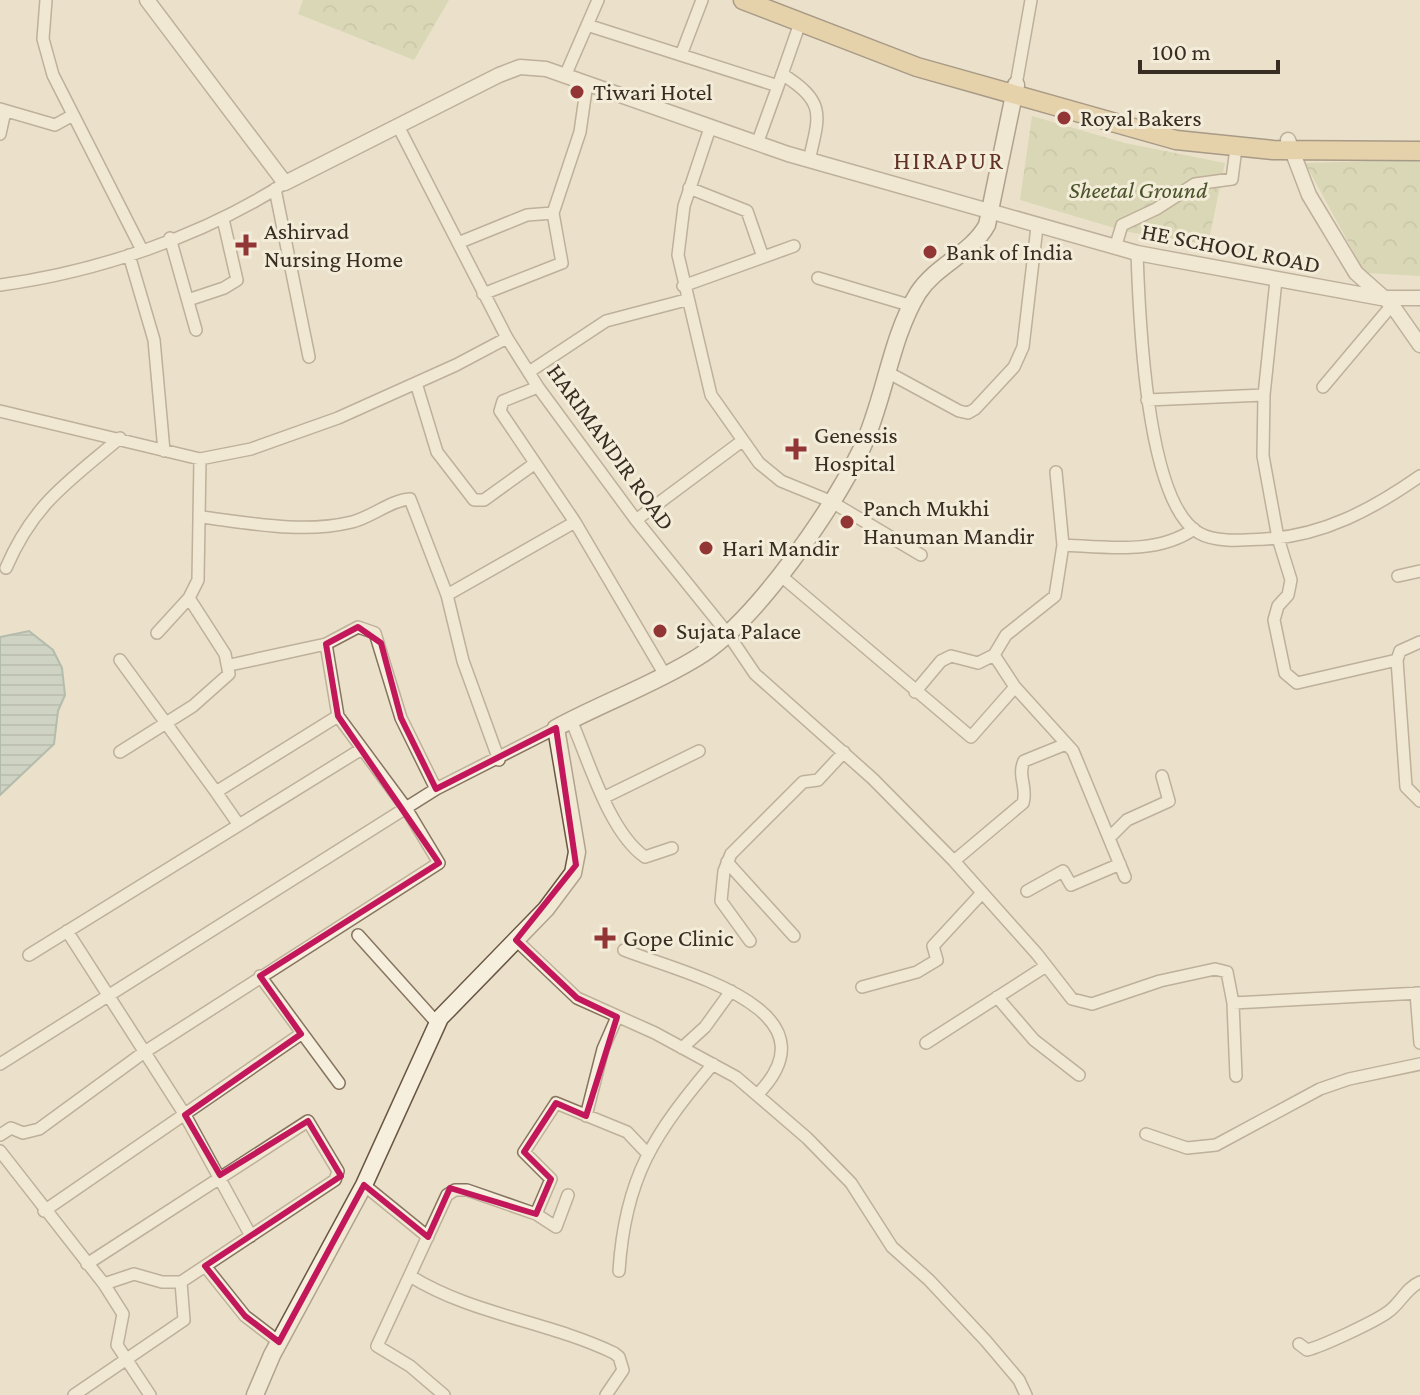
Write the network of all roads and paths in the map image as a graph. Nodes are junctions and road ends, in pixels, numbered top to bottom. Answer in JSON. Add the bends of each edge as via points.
{"nodes":[{"id":1,"x":46,"y":0,"type":"edge"},
{"id":2,"x":147,"y":0,"type":"edge"},
{"id":3,"x":598,"y":0,"type":"edge"},
{"id":4,"x":702,"y":0,"type":"edge"},
{"id":5,"x":743,"y":0,"type":"edge"},
{"id":6,"x":1031,"y":0,"type":"edge"},
{"id":7,"x":772,"y":3,"type":"edge"},
{"id":8,"x":800,"y":23,"type":"junction"},
{"id":9,"x":587,"y":25,"type":"junction"},
{"id":10,"x":681,"y":55,"type":"junction"},
{"id":11,"x":565,"y":76,"type":"junction"},
{"id":12,"x":780,"y":80,"type":"junction"},
{"id":13,"x":587,"y":83,"type":"junction"},
{"id":14,"x":1015,"y":90,"type":"junction"},
{"id":15,"x":2,"y":110,"type":"edge"},
{"id":16,"x":73,"y":115,"type":"junction"},
{"id":17,"x":398,"y":126,"type":"junction"},
{"id":18,"x":710,"y":128,"type":"junction"},
{"id":19,"x":0,"y":134,"type":"edge"},
{"id":20,"x":1420,"y":140,"type":"edge"},
{"id":21,"x":757,"y":144,"type":"junction"},
{"id":22,"x":1289,"y":146,"type":"junction"},
{"id":23,"x":1236,"y":148,"type":"junction"},
{"id":24,"x":1420,"y":151,"type":"edge"},
{"id":25,"x":809,"y":160,"type":"junction"},
{"id":26,"x":280,"y":186,"type":"junction"},
{"id":27,"x":689,"y":188,"type":"junction"},
{"id":28,"x":553,"y":213,"type":"junction"},
{"id":29,"x":992,"y":214,"type":"junction"},
{"id":30,"x":223,"y":219,"type":"junction"},
{"id":31,"x":1037,"y":227,"type":"junction"},
{"id":32,"x":170,"y":238,"type":"junction"},
{"id":33,"x":458,"y":243,"type":"junction"},
{"id":34,"x":794,"y":246,"type":"dead end"},
{"id":35,"x":1115,"y":248,"type":"junction"},
{"id":36,"x":142,"y":250,"type":"junction"},
{"id":37,"x":1137,"y":253,"type":"junction"},
{"id":38,"x":129,"y":255,"type":"junction"},
{"id":39,"x":763,"y":257,"type":"junction"},
{"id":40,"x":818,"y":278,"type":"dead end"},
{"id":41,"x":1276,"y":280,"type":"junction"},
{"id":42,"x":0,"y":285,"type":"edge"},
{"id":43,"x":683,"y":286,"type":"junction"},
{"id":44,"x":483,"y":294,"type":"junction"},
{"id":45,"x":1420,"y":298,"type":"edge"},
{"id":46,"x":188,"y":300,"type":"junction"},
{"id":47,"x":686,"y":300,"type":"junction"},
{"id":48,"x":1387,"y":302,"type":"junction"},
{"id":49,"x":912,"y":306,"type":"junction"},
{"id":50,"x":196,"y":330,"type":"dead end"},
{"id":51,"x":507,"y":338,"type":"junction"},
{"id":52,"x":1420,"y":345,"type":"edge"},
{"id":53,"x":309,"y":357,"type":"dead end"},
{"id":54,"x":529,"y":372,"type":"junction"},
{"id":55,"x":889,"y":373,"type":"junction"},
{"id":56,"x":416,"y":383,"type":"junction"},
{"id":57,"x":538,"y":387,"type":"junction"},
{"id":58,"x":1323,"y":387,"type":"dead end"},
{"id":59,"x":1264,"y":395,"type":"junction"},
{"id":60,"x":1147,"y":400,"type":"junction"},
{"id":61,"x":0,"y":411,"type":"edge"},
{"id":62,"x":120,"y":438,"type":"junction"},
{"id":63,"x":742,"y":441,"type":"junction"},
{"id":64,"x":164,"y":451,"type":"junction"},
{"id":65,"x":200,"y":459,"type":"junction"},
{"id":66,"x":534,"y":464,"type":"junction"},
{"id":67,"x":1056,"y":472,"type":"dead end"},
{"id":68,"x":1420,"y":476,"type":"edge"},
{"id":69,"x":830,"y":501,"type":"junction"},
{"id":70,"x":201,"y":517,"type":"junction"},
{"id":71,"x":636,"y":520,"type":"junction"},
{"id":72,"x":575,"y":522,"type":"junction"},
{"id":73,"x":1194,"y":529,"type":"junction"},
{"id":74,"x":1278,"y":538,"type":"junction"},
{"id":75,"x":1063,"y":545,"type":"junction"},
{"id":76,"x":921,"y":555,"type":"dead end"},
{"id":77,"x":6,"y":568,"type":"dead end"},
{"id":78,"x":1420,"y":571,"type":"edge"},
{"id":79,"x":780,"y":575,"type":"junction"},
{"id":80,"x":1398,"y":576,"type":"dead end"},
{"id":81,"x":447,"y":595,"type":"junction"},
{"id":82,"x":189,"y":598,"type":"junction"},
{"id":83,"x":157,"y":633,"type":"dead end"},
{"id":84,"x":728,"y":634,"type":"junction"},
{"id":85,"x":1420,"y":642,"type":"edge"},
{"id":86,"x":326,"y":644,"type":"junction"},
{"id":87,"x":994,"y":655,"type":"junction"},
{"id":88,"x":120,"y":660,"type":"dead end"},
{"id":89,"x":1397,"y":660,"type":"junction"},
{"id":90,"x":230,"y":665,"type":"junction"},
{"id":91,"x":665,"y":675,"type":"junction"},
{"id":92,"x":1015,"y":687,"type":"junction"},
{"id":93,"x":915,"y":692,"type":"junction"},
{"id":94,"x":338,"y":716,"type":"junction"},
{"id":95,"x":168,"y":722,"type":"junction"},
{"id":96,"x":563,"y":724,"type":"junction"},
{"id":97,"x":1066,"y":744,"type":"junction"},
{"id":98,"x":360,"y":750,"type":"junction"},
{"id":99,"x":699,"y":751,"type":"dead end"},
{"id":100,"x":120,"y":752,"type":"dead end"},
{"id":101,"x":844,"y":752,"type":"junction"},
{"id":102,"x":499,"y":760,"type":"junction"},
{"id":103,"x":1162,"y":776,"type":"dead end"},
{"id":104,"x":436,"y":789,"type":"junction"},
{"id":105,"x":216,"y":792,"type":"junction"},
{"id":106,"x":605,"y":797,"type":"junction"},
{"id":107,"x":1420,"y":801,"type":"edge"},
{"id":108,"x":406,"y":808,"type":"junction"},
{"id":109,"x":239,"y":825,"type":"junction"},
{"id":110,"x":1110,"y":837,"type":"junction"},
{"id":111,"x":672,"y":848,"type":"dead end"},
{"id":112,"x":954,"y":861,"type":"junction"},
{"id":113,"x":727,"y":862,"type":"junction"},
{"id":114,"x":1120,"y":864,"type":"junction"},
{"id":115,"x":1125,"y":877,"type":"dead end"},
{"id":116,"x":1027,"y":891,"type":"dead end"},
{"id":117,"x":982,"y":893,"type":"junction"},
{"id":118,"x":67,"y":931,"type":"junction"},
{"id":119,"x":358,"y":935,"type":"dead end"},
{"id":120,"x":794,"y":936,"type":"dead end"},
{"id":121,"x":516,"y":940,"type":"junction"},
{"id":122,"x":750,"y":941,"type":"dead end"},
{"id":123,"x":624,"y":950,"type":"dead end"},
{"id":124,"x":29,"y":955,"type":"dead end"},
{"id":125,"x":1046,"y":966,"type":"junction"},
{"id":126,"x":260,"y":976,"type":"junction"},
{"id":127,"x":862,"y":987,"type":"dead end"},
{"id":128,"x":731,"y":991,"type":"junction"},
{"id":129,"x":1418,"y":993,"type":"edge"},
{"id":130,"x":108,"y":994,"type":"junction"},
{"id":131,"x":997,"y":997,"type":"junction"},
{"id":132,"x":1233,"y":1003,"type":"junction"},
{"id":133,"x":617,"y":1017,"type":"junction"},
{"id":134,"x":437,"y":1023,"type":"junction"},
{"id":135,"x":301,"y":1034,"type":"junction"},
{"id":136,"x":926,"y":1043,"type":"dead end"},
{"id":137,"x":1420,"y":1043,"type":"edge"},
{"id":138,"x":682,"y":1048,"type":"junction"},
{"id":139,"x":143,"y":1053,"type":"junction"},
{"id":140,"x":0,"y":1064,"type":"edge"},
{"id":141,"x":713,"y":1064,"type":"junction"},
{"id":142,"x":1420,"y":1064,"type":"edge"},
{"id":143,"x":1079,"y":1075,"type":"dead end"},
{"id":144,"x":1236,"y":1076,"type":"dead end"},
{"id":145,"x":339,"y":1083,"type":"dead end"},
{"id":146,"x":757,"y":1095,"type":"junction"},
{"id":147,"x":185,"y":1115,"type":"junction"},
{"id":148,"x":586,"y":1116,"type":"junction"},
{"id":149,"x":1146,"y":1134,"type":"dead end"},
{"id":150,"x":0,"y":1135,"type":"edge"},
{"id":151,"x":0,"y":1151,"type":"edge"},
{"id":152,"x":646,"y":1152,"type":"junction"},
{"id":153,"x":220,"y":1175,"type":"junction"},
{"id":154,"x":364,"y":1185,"type":"junction"},
{"id":155,"x":568,"y":1195,"type":"dead end"},
{"id":156,"x":44,"y":1211,"type":"junction"},
{"id":157,"x":536,"y":1214,"type":"junction"},
{"id":158,"x":251,"y":1236,"type":"junction"},
{"id":159,"x":428,"y":1237,"type":"junction"},
{"id":160,"x":87,"y":1264,"type":"junction"},
{"id":161,"x":205,"y":1266,"type":"junction"},
{"id":162,"x":619,"y":1271,"type":"dead end"},
{"id":163,"x":410,"y":1276,"type":"junction"},
{"id":164,"x":181,"y":1282,"type":"junction"},
{"id":165,"x":1420,"y":1282,"type":"edge"},
{"id":166,"x":104,"y":1284,"type":"junction"},
{"id":167,"x":279,"y":1342,"type":"junction"},
{"id":168,"x":1299,"y":1344,"type":"dead end"},
{"id":169,"x":126,"y":1359,"type":"junction"},
{"id":170,"x":74,"y":1395,"type":"edge"},
{"id":171,"x":150,"y":1395,"type":"edge"},
{"id":172,"x":255,"y":1395,"type":"edge"},
{"id":173,"x":444,"y":1395,"type":"edge"},
{"id":174,"x":606,"y":1395,"type":"edge"},
{"id":175,"x":1026,"y":1395,"type":"edge"}],
"edges":[{"from":1,"to":16,"type":"street","via":[[43,39]]},
{"from":2,"to":26,"type":"street"},
{"from":3,"to":9,"type":"street"},
{"from":4,"to":10,"type":"street"},
{"from":5,"to":7,"type":"highway"},
{"from":6,"to":14,"type":"street"},
{"from":7,"to":8,"type":"highway"},
{"from":7,"to":14,"type":"highway"},
{"from":8,"to":12,"type":"street"},
{"from":8,"to":14,"type":"highway","via":[[917,67]]},
{"from":9,"to":10,"type":"street"},
{"from":9,"to":11,"type":"street"},
{"from":10,"to":12,"type":"street"},
{"from":11,"to":13,"type":"street","name":"HE SCHOOL ROAD"},
{"from":11,"to":17,"type":"street","name":"HE SCHOOL ROAD","via":[[514,68]]},
{"from":12,"to":21,"type":"street"},
{"from":12,"to":25,"type":"street","via":[[800,85],[817,105]]},
{"from":13,"to":18,"type":"street","name":"HE SCHOOL ROAD"},
{"from":13,"to":28,"type":"street","via":[[580,132]]},
{"from":14,"to":22,"type":"highway","via":[[1164,127]]},
{"from":14,"to":23,"type":"highway","via":[[1149,134]]},
{"from":14,"to":29,"type":"main road"},
{"from":15,"to":16,"type":"street","via":[[55,125]]},
{"from":15,"to":19,"type":"street"},
{"from":16,"to":36,"type":"street"},
{"from":17,"to":26,"type":"street","name":"HE SCHOOL ROAD"},
{"from":17,"to":33,"type":"street","name":"HARIMANDIR ROAD"},
{"from":18,"to":21,"type":"street","name":"HE SCHOOL ROAD"},
{"from":18,"to":27,"type":"street"},
{"from":20,"to":22,"type":"highway"},
{"from":21,"to":25,"type":"street","name":"HE SCHOOL ROAD"},
{"from":22,"to":23,"type":"highway"},
{"from":22,"to":24,"type":"highway"},
{"from":22,"to":48,"type":"street","via":[[1309,195],[1339,246],[1356,273]]},
{"from":23,"to":35,"type":"street","via":[[1232,179],[1195,184],[1122,225]]},
{"from":25,"to":29,"type":"street","name":"HE SCHOOL ROAD"},
{"from":26,"to":30,"type":"street"},
{"from":26,"to":53,"type":"street"},
{"from":27,"to":39,"type":"street","via":[[747,211]]},
{"from":27,"to":43,"type":"street","via":[[679,231]]},
{"from":28,"to":33,"type":"street","via":[[527,215]]},
{"from":28,"to":44,"type":"street","via":[[562,263]]},
{"from":29,"to":31,"type":"street","name":"HE SCHOOL ROAD"},
{"from":29,"to":49,"type":"main road","via":[[982,234],[933,275]]},
{"from":30,"to":32,"type":"street"},
{"from":30,"to":46,"type":"street","via":[[237,280]]},
{"from":31,"to":35,"type":"street","name":"HE SCHOOL ROAD"},
{"from":31,"to":55,"type":"street","via":[[1023,347],[1014,367],[975,409],[959,411]]},
{"from":32,"to":36,"type":"street"},
{"from":32,"to":46,"type":"street"},
{"from":33,"to":44,"type":"street","name":"HARIMANDIR ROAD"},
{"from":34,"to":39,"type":"street"},
{"from":35,"to":37,"type":"street","name":"HE SCHOOL ROAD"},
{"from":36,"to":38,"type":"street"},
{"from":37,"to":41,"type":"street","name":"HE SCHOOL ROAD"},
{"from":37,"to":60,"type":"street"},
{"from":38,"to":42,"type":"street"},
{"from":38,"to":64,"type":"street","via":[[154,340]]},
{"from":39,"to":43,"type":"street"},
{"from":40,"to":49,"type":"street"},
{"from":41,"to":48,"type":"street","name":"HE SCHOOL ROAD"},
{"from":41,"to":59,"type":"street"},
{"from":43,"to":47,"type":"street"},
{"from":44,"to":51,"type":"street","name":"HARIMANDIR ROAD"},
{"from":45,"to":48,"type":"street","name":"HE SCHOOL ROAD"},
{"from":46,"to":50,"type":"street"},
{"from":47,"to":54,"type":"street","via":[[606,321]]},
{"from":47,"to":63,"type":"street","via":[[711,395]]},
{"from":48,"to":52,"type":"street"},
{"from":48,"to":58,"type":"street"},
{"from":49,"to":55,"type":"main road"},
{"from":51,"to":54,"type":"street","name":"HARIMANDIR ROAD"},
{"from":51,"to":56,"type":"street"},
{"from":54,"to":57,"type":"street","name":"HARIMANDIR ROAD"},
{"from":55,"to":69,"type":"main road","via":[[861,449]]},
{"from":56,"to":65,"type":"street","via":[[251,449]]},
{"from":56,"to":66,"type":"street","via":[[437,452],[474,500],[484,500]]},
{"from":57,"to":66,"type":"street","via":[[500,405]]},
{"from":57,"to":71,"type":"street","name":"HARIMANDIR ROAD"},
{"from":59,"to":60,"type":"street"},
{"from":59,"to":74,"type":"street","via":[[1263,456]]},
{"from":60,"to":73,"type":"street","via":[[1155,448],[1180,513]]},
{"from":61,"to":62,"type":"street"},
{"from":62,"to":64,"type":"street"},
{"from":62,"to":77,"type":"street","via":[[39,510]]},
{"from":63,"to":69,"type":"street","via":[[781,481]]},
{"from":63,"to":71,"type":"street"},
{"from":64,"to":65,"type":"street"},
{"from":65,"to":70,"type":"street"},
{"from":66,"to":72,"type":"street"},
{"from":67,"to":75,"type":"street"},
{"from":68,"to":74,"type":"street","via":[[1360,514]]},
{"from":69,"to":76,"type":"street"},
{"from":69,"to":79,"type":"main road"},
{"from":70,"to":81,"type":"street","via":[[331,526],[410,499]]},
{"from":70,"to":82,"type":"street","via":[[198,580]]},
{"from":71,"to":84,"type":"street","name":"HARIMANDIR ROAD"},
{"from":72,"to":81,"type":"street"},
{"from":72,"to":91,"type":"street"},
{"from":73,"to":74,"type":"street","via":[[1211,537]]},
{"from":73,"to":75,"type":"street","via":[[1176,542],[1122,548]]},
{"from":74,"to":89,"type":"street","via":[[1291,588],[1274,620],[1290,681]]},
{"from":75,"to":87,"type":"street","via":[[1055,596],[1006,635]]},
{"from":78,"to":80,"type":"street"},
{"from":79,"to":84,"type":"main road"},
{"from":79,"to":93,"type":"street"},
{"from":81,"to":102,"type":"street","via":[[463,661]]},
{"from":82,"to":83,"type":"street"},
{"from":82,"to":90,"type":"street"},
{"from":84,"to":91,"type":"main road"},
{"from":84,"to":101,"type":"street","name":"HARIMANDIR ROAD","via":[[755,674]]},
{"from":85,"to":89,"type":"street","via":[[1400,651]]},
{"from":86,"to":90,"type":"street"},
{"from":86,"to":94,"type":"street"},
{"from":86,"to":104,"type":"street","via":[[358,627],[375,633],[401,718]]},
{"from":87,"to":92,"type":"street"},
{"from":87,"to":93,"type":"street","via":[[978,663],[951,656]]},
{"from":88,"to":95,"type":"street"},
{"from":89,"to":107,"type":"street","via":[[1406,787]]},
{"from":90,"to":95,"type":"street","via":[[218,687]]},
{"from":91,"to":96,"type":"main road"},
{"from":92,"to":93,"type":"street","via":[[971,737]]},
{"from":92,"to":97,"type":"street"},
{"from":94,"to":98,"type":"street"},
{"from":94,"to":105,"type":"street"},
{"from":95,"to":100,"type":"street"},
{"from":95,"to":105,"type":"street"},
{"from":96,"to":102,"type":"street"},
{"from":96,"to":106,"type":"street"},
{"from":96,"to":121,"type":"main road","via":[[576,865],[554,901]]},
{"from":97,"to":110,"type":"street"},
{"from":97,"to":112,"type":"street","via":[[1024,761],[1023,803]]},
{"from":98,"to":108,"type":"street"},
{"from":98,"to":109,"type":"street"},
{"from":99,"to":106,"type":"street"},
{"from":101,"to":112,"type":"street","name":"HARIMANDIR ROAD"},
{"from":101,"to":113,"type":"street","via":[[818,780],[803,782],[777,806]]},
{"from":102,"to":104,"type":"street"},
{"from":103,"to":110,"type":"street","via":[[1169,801],[1127,820]]},
{"from":104,"to":108,"type":"street"},
{"from":105,"to":109,"type":"street"},
{"from":106,"to":111,"type":"street","via":[[631,847],[645,857]]},
{"from":108,"to":126,"type":"street","via":[[439,863]]},
{"from":108,"to":130,"type":"street"},
{"from":109,"to":118,"type":"street"},
{"from":110,"to":114,"type":"street"},
{"from":112,"to":117,"type":"street","name":"HARIMANDIR ROAD"},
{"from":113,"to":120,"type":"street"},
{"from":113,"to":122,"type":"street","via":[[721,901]]},
{"from":114,"to":115,"type":"street"},
{"from":114,"to":116,"type":"street","via":[[1071,885],[1063,871]]},
{"from":117,"to":125,"type":"street","name":"HARIMANDIR ROAD"},
{"from":117,"to":127,"type":"street","via":[[933,946],[937,960],[917,972]]},
{"from":118,"to":124,"type":"street"},
{"from":118,"to":130,"type":"street"},
{"from":119,"to":134,"type":"street"},
{"from":121,"to":133,"type":"street","via":[[577,998]]},
{"from":121,"to":134,"type":"main road"},
{"from":123,"to":128,"type":"street"},
{"from":125,"to":131,"type":"street"},
{"from":125,"to":132,"type":"street","name":"HARIMANDIR ROAD","via":[[1072,999],[1092,1004],[1160,981],[1222,970],[1229,976]]},
{"from":126,"to":135,"type":"street"},
{"from":126,"to":139,"type":"street"},
{"from":128,"to":138,"type":"street"},
{"from":128,"to":146,"type":"street","via":[[754,1004],[781,1037],[780,1068]]},
{"from":129,"to":132,"type":"street"},
{"from":129,"to":137,"type":"street"},
{"from":130,"to":139,"type":"street"},
{"from":130,"to":140,"type":"street"},
{"from":131,"to":136,"type":"street"},
{"from":131,"to":143,"type":"street","via":[[1034,1040]]},
{"from":132,"to":144,"type":"street"},
{"from":133,"to":138,"type":"street"},
{"from":133,"to":148,"type":"street"},
{"from":134,"to":154,"type":"main road"},
{"from":135,"to":145,"type":"street"},
{"from":135,"to":147,"type":"street"},
{"from":138,"to":141,"type":"street"},
{"from":139,"to":147,"type":"street"},
{"from":139,"to":150,"type":"street","via":[[39,1129],[23,1133],[11,1128]]},
{"from":141,"to":146,"type":"street"},
{"from":141,"to":152,"type":"street","via":[[666,1119]]},
{"from":142,"to":149,"type":"street","via":[[1320,1089],[1216,1145],[1187,1148]]},
{"from":146,"to":175,"type":"street","via":[[851,1183],[892,1247],[986,1341]]},
{"from":147,"to":153,"type":"street"},
{"from":147,"to":156,"type":"street"},
{"from":148,"to":152,"type":"street","via":[[627,1132]]},
{"from":148,"to":157,"type":"street","via":[[556,1103],[524,1152],[551,1179]]},
{"from":151,"to":156,"type":"street"},
{"from":152,"to":162,"type":"street","via":[[625,1221]]},
{"from":153,"to":158,"type":"street"},
{"from":153,"to":158,"type":"street","via":[[308,1121],[338,1171],[335,1180]]},
{"from":153,"to":160,"type":"street"},
{"from":154,"to":159,"type":"street"},
{"from":154,"to":167,"type":"main road"},
{"from":155,"to":157,"type":"street","via":[[556,1227]]},
{"from":156,"to":160,"type":"street"},
{"from":157,"to":159,"type":"street","via":[[455,1190],[447,1195]]},
{"from":158,"to":161,"type":"street"},
{"from":159,"to":163,"type":"street"},
{"from":160,"to":166,"type":"street"},
{"from":161,"to":164,"type":"street"},
{"from":161,"to":167,"type":"street","via":[[245,1316]]},
{"from":163,"to":173,"type":"street","via":[[377,1346]]},
{"from":163,"to":174,"type":"street","via":[[444,1297],[554,1328],[614,1353],[623,1370]]},
{"from":164,"to":166,"type":"street","via":[[134,1274]]},
{"from":164,"to":169,"type":"street","via":[[184,1320]]},
{"from":165,"to":168,"type":"street","via":[[1388,1312],[1329,1345],[1307,1350]]},
{"from":166,"to":169,"type":"street","via":[[123,1314],[116,1338]]},
{"from":167,"to":172,"type":"main road"},
{"from":169,"to":170,"type":"street"},
{"from":169,"to":171,"type":"street"}]}
